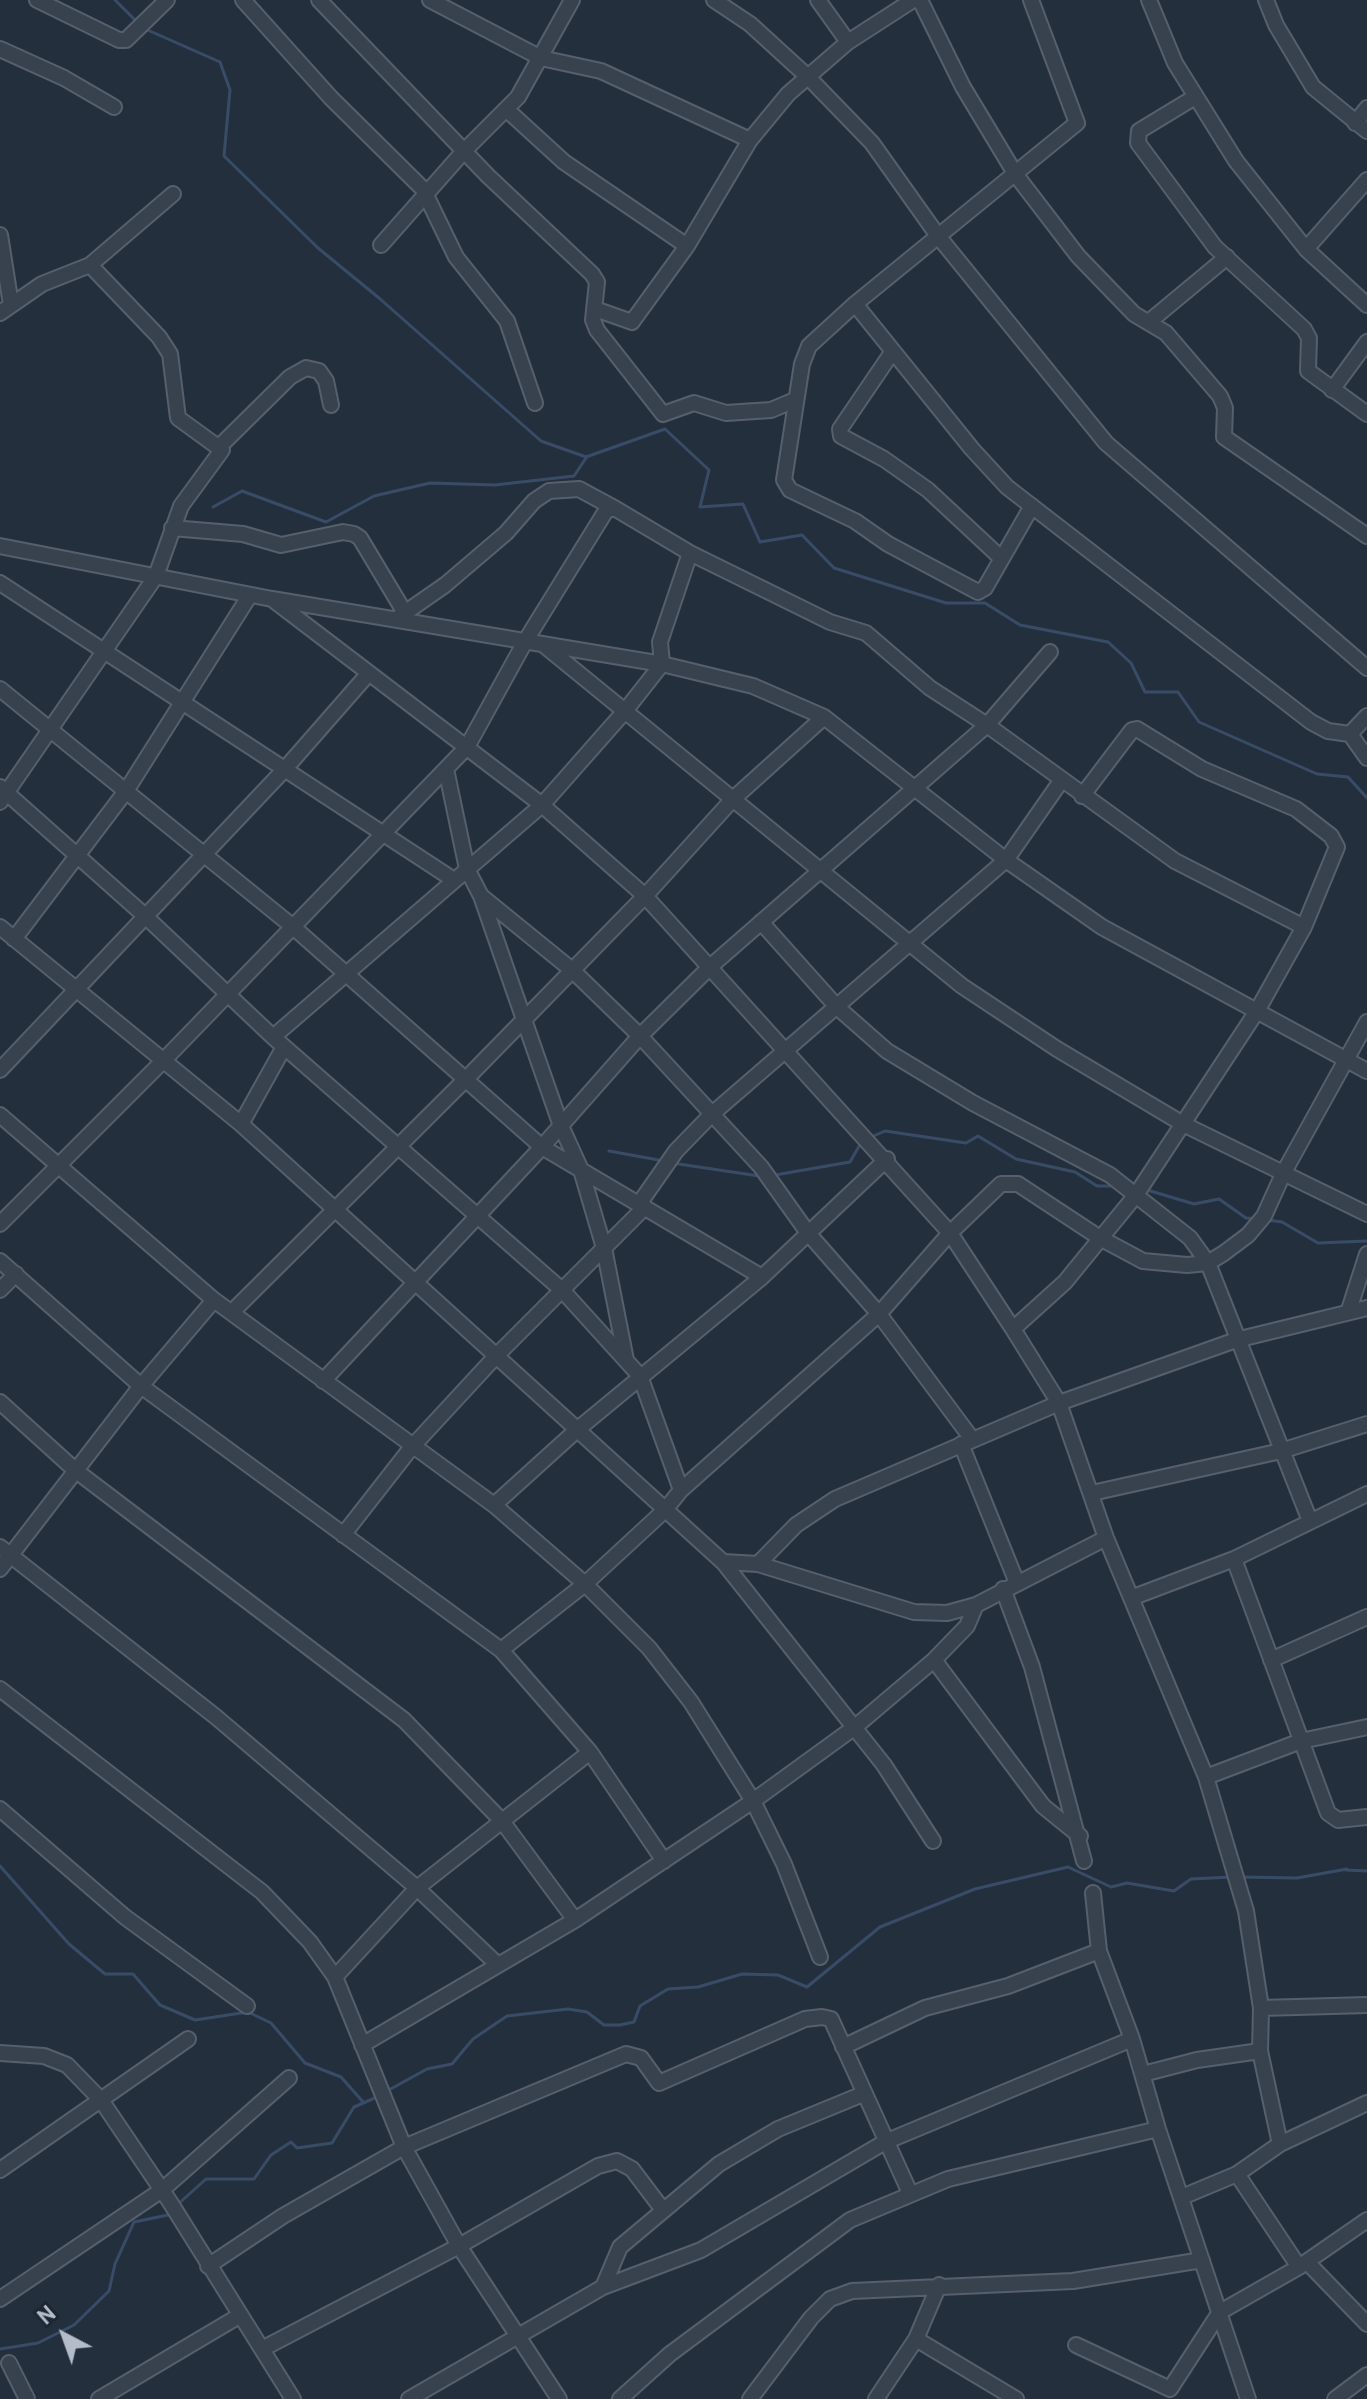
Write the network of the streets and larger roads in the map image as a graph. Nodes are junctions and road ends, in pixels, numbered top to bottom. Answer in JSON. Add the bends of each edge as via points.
{"nodes":[{"id":1,"x":37,"y":0,"type":"edge"},
{"id":2,"x":167,"y":0,"type":"edge"},
{"id":3,"x":243,"y":0,"type":"edge"},
{"id":4,"x":319,"y":0,"type":"edge"},
{"id":5,"x":430,"y":0,"type":"edge"},
{"id":6,"x":572,"y":0,"type":"edge"},
{"id":7,"x":714,"y":0,"type":"edge"},
{"id":8,"x":818,"y":0,"type":"edge"},
{"id":9,"x":913,"y":0,"type":"edge"},
{"id":10,"x":920,"y":0,"type":"edge"},
{"id":11,"x":1031,"y":0,"type":"edge"},
{"id":12,"x":1149,"y":0,"type":"edge"},
{"id":13,"x":1266,"y":0,"type":"edge"},
{"id":14,"x":848,"y":42,"type":"junction"},
{"id":15,"x":0,"y":49,"type":"edge"},
{"id":16,"x":541,"y":58,"type":"junction"},
{"id":17,"x":808,"y":77,"type":"junction"},
{"id":18,"x":1195,"y":97,"type":"junction"},
{"id":19,"x":114,"y":107,"type":"dead end"},
{"id":20,"x":1367,"y":108,"type":"edge"},
{"id":21,"x":506,"y":109,"type":"junction"},
{"id":22,"x":1361,"y":127,"type":"edge"},
{"id":23,"x":750,"y":140,"type":"junction"},
{"id":24,"x":464,"y":151,"type":"junction"},
{"id":25,"x":1016,"y":175,"type":"junction"},
{"id":26,"x":1367,"y":180,"type":"edge"},
{"id":27,"x":173,"y":194,"type":"dead end"},
{"id":28,"x":426,"y":195,"type":"junction"},
{"id":29,"x":0,"y":235,"type":"edge"},
{"id":30,"x":938,"y":236,"type":"junction"},
{"id":31,"x":381,"y":245,"type":"dead end"},
{"id":32,"x":687,"y":246,"type":"junction"},
{"id":33,"x":1306,"y":249,"type":"junction"},
{"id":34,"x":1227,"y":257,"type":"junction"},
{"id":35,"x":90,"y":265,"type":"junction"},
{"id":36,"x":4,"y":277,"type":"edge"},
{"id":37,"x":855,"y":304,"type":"junction"},
{"id":38,"x":1367,"y":305,"type":"edge"},
{"id":39,"x":5,"y":309,"type":"edge"},
{"id":40,"x":595,"y":309,"type":"junction"},
{"id":41,"x":1150,"y":321,"type":"junction"},
{"id":42,"x":1367,"y":342,"type":"edge"},
{"id":43,"x":893,"y":351,"type":"junction"},
{"id":44,"x":1332,"y":390,"type":"junction"},
{"id":45,"x":795,"y":400,"type":"junction"},
{"id":46,"x":535,"y":403,"type":"dead end"},
{"id":47,"x":331,"y":405,"type":"dead end"},
{"id":48,"x":1367,"y":414,"type":"edge"},
{"id":49,"x":220,"y":446,"type":"junction"},
{"id":50,"x":1032,"y":506,"type":"junction"},
{"id":51,"x":616,"y":509,"type":"junction"},
{"id":52,"x":172,"y":528,"type":"junction"},
{"id":53,"x":1367,"y":536,"type":"edge"},
{"id":54,"x":0,"y":546,"type":"edge"},
{"id":55,"x":690,"y":553,"type":"junction"},
{"id":56,"x":1001,"y":558,"type":"junction"},
{"id":57,"x":156,"y":576,"type":"junction"},
{"id":58,"x":0,"y":583,"type":"edge"},
{"id":59,"x":250,"y":595,"type":"junction"},
{"id":60,"x":272,"y":599,"type":"junction"},
{"id":61,"x":400,"y":616,"type":"junction"},
{"id":62,"x":526,"y":640,"type":"junction"},
{"id":63,"x":542,"y":644,"type":"junction"},
{"id":64,"x":1050,"y":652,"type":"dead end"},
{"id":65,"x":104,"y":654,"type":"junction"},
{"id":66,"x":662,"y":664,"type":"junction"},
{"id":67,"x":1367,"y":668,"type":"edge"},
{"id":68,"x":369,"y":673,"type":"junction"},
{"id":69,"x":0,"y":689,"type":"edge"},
{"id":70,"x":183,"y":704,"type":"junction"},
{"id":71,"x":625,"y":711,"type":"junction"},
{"id":72,"x":1367,"y":716,"type":"edge"},
{"id":73,"x":824,"y":717,"type":"junction"},
{"id":74,"x":987,"y":725,"type":"junction"},
{"id":75,"x":48,"y":729,"type":"junction"},
{"id":76,"x":1350,"y":734,"type":"junction"},
{"id":77,"x":467,"y":747,"type":"junction"},
{"id":78,"x":1367,"y":758,"type":"edge"},
{"id":79,"x":446,"y":769,"type":"junction"},
{"id":80,"x":284,"y":770,"type":"junction"},
{"id":81,"x":1061,"y":781,"type":"junction"},
{"id":82,"x":917,"y":788,"type":"junction"},
{"id":83,"x":126,"y":791,"type":"junction"},
{"id":84,"x":2,"y":794,"type":"edge"},
{"id":85,"x":1082,"y":796,"type":"junction"},
{"id":86,"x":733,"y":799,"type":"junction"},
{"id":87,"x":542,"y":805,"type":"junction"},
{"id":88,"x":383,"y":834,"type":"junction"},
{"id":89,"x":204,"y":852,"type":"junction"},
{"id":90,"x":77,"y":855,"type":"junction"},
{"id":91,"x":1006,"y":860,"type":"junction"},
{"id":92,"x":467,"y":869,"type":"junction"},
{"id":93,"x":821,"y":870,"type":"junction"},
{"id":94,"x":454,"y":880,"type":"junction"},
{"id":95,"x":481,"y":896,"type":"junction"},
{"id":96,"x":645,"y":896,"type":"junction"},
{"id":97,"x":144,"y":915,"type":"junction"},
{"id":98,"x":761,"y":922,"type":"junction"},
{"id":99,"x":292,"y":926,"type":"junction"},
{"id":100,"x":0,"y":927,"type":"edge"},
{"id":101,"x":1304,"y":927,"type":"junction"},
{"id":102,"x":14,"y":939,"type":"junction"},
{"id":103,"x":912,"y":943,"type":"junction"},
{"id":104,"x":711,"y":966,"type":"junction"},
{"id":105,"x":572,"y":970,"type":"junction"},
{"id":106,"x":346,"y":972,"type":"junction"},
{"id":107,"x":75,"y":989,"type":"junction"},
{"id":108,"x":227,"y":993,"type":"junction"},
{"id":109,"x":837,"y":1007,"type":"junction"},
{"id":110,"x":1257,"y":1011,"type":"junction"},
{"id":111,"x":524,"y":1020,"type":"junction"},
{"id":112,"x":1367,"y":1022,"type":"edge"},
{"id":113,"x":640,"y":1036,"type":"junction"},
{"id":114,"x":279,"y":1042,"type":"junction"},
{"id":115,"x":787,"y":1049,"type":"junction"},
{"id":116,"x":1346,"y":1058,"type":"junction"},
{"id":117,"x":163,"y":1061,"type":"junction"},
{"id":118,"x":0,"y":1070,"type":"edge"},
{"id":119,"x":1367,"y":1071,"type":"edge"},
{"id":120,"x":466,"y":1079,"type":"junction"},
{"id":121,"x":712,"y":1114,"type":"junction"},
{"id":122,"x":0,"y":1115,"type":"edge"},
{"id":123,"x":241,"y":1124,"type":"junction"},
{"id":124,"x":1183,"y":1124,"type":"junction"},
{"id":125,"x":561,"y":1126,"type":"junction"},
{"id":126,"x":397,"y":1144,"type":"junction"},
{"id":127,"x":542,"y":1147,"type":"junction"},
{"id":128,"x":887,"y":1159,"type":"junction"},
{"id":129,"x":59,"y":1166,"type":"junction"},
{"id":130,"x":581,"y":1170,"type":"junction"},
{"id":131,"x":1284,"y":1172,"type":"junction"},
{"id":132,"x":1136,"y":1195,"type":"junction"},
{"id":133,"x":642,"y":1206,"type":"junction"},
{"id":134,"x":332,"y":1209,"type":"junction"},
{"id":135,"x":477,"y":1213,"type":"junction"},
{"id":136,"x":1367,"y":1214,"type":"edge"},
{"id":137,"x":0,"y":1224,"type":"edge"},
{"id":138,"x":808,"y":1233,"type":"junction"},
{"id":139,"x":950,"y":1233,"type":"junction"},
{"id":140,"x":1100,"y":1238,"type":"junction"},
{"id":141,"x":604,"y":1248,"type":"junction"},
{"id":142,"x":1367,"y":1254,"type":"edge"},
{"id":143,"x":0,"y":1261,"type":"edge"},
{"id":144,"x":1208,"y":1263,"type":"junction"},
{"id":145,"x":16,"y":1274,"type":"junction"},
{"id":146,"x":762,"y":1277,"type":"junction"},
{"id":147,"x":415,"y":1281,"type":"junction"},
{"id":148,"x":0,"y":1290,"type":"edge"},
{"id":149,"x":562,"y":1290,"type":"junction"},
{"id":150,"x":214,"y":1300,"type":"junction"},
{"id":151,"x":1367,"y":1308,"type":"edge"},
{"id":152,"x":1349,"y":1310,"type":"junction"},
{"id":153,"x":232,"y":1312,"type":"junction"},
{"id":154,"x":879,"y":1314,"type":"junction"},
{"id":155,"x":1013,"y":1329,"type":"junction"},
{"id":156,"x":1236,"y":1340,"type":"junction"},
{"id":157,"x":497,"y":1355,"type":"junction"},
{"id":158,"x":626,"y":1360,"type":"junction"},
{"id":159,"x":640,"y":1376,"type":"junction"},
{"id":160,"x":323,"y":1381,"type":"junction"},
{"id":161,"x":141,"y":1386,"type":"junction"},
{"id":162,"x":0,"y":1402,"type":"edge"},
{"id":163,"x":1059,"y":1403,"type":"junction"},
{"id":164,"x":1367,"y":1424,"type":"edge"},
{"id":165,"x":578,"y":1429,"type":"junction"},
{"id":166,"x":967,"y":1442,"type":"junction"},
{"id":167,"x":411,"y":1448,"type":"junction"},
{"id":168,"x":1281,"y":1451,"type":"junction"},
{"id":169,"x":75,"y":1470,"type":"junction"},
{"id":170,"x":681,"y":1490,"type":"junction"},
{"id":171,"x":1092,"y":1493,"type":"junction"},
{"id":172,"x":1367,"y":1494,"type":"edge"},
{"id":173,"x":494,"y":1505,"type":"junction"},
{"id":174,"x":665,"y":1510,"type":"junction"},
{"id":175,"x":1310,"y":1521,"type":"junction"},
{"id":176,"x":343,"y":1535,"type":"junction"},
{"id":177,"x":1106,"y":1538,"type":"junction"},
{"id":178,"x":5,"y":1551,"type":"edge"},
{"id":179,"x":1234,"y":1559,"type":"junction"},
{"id":180,"x":723,"y":1562,"type":"junction"},
{"id":181,"x":758,"y":1564,"type":"junction"},
{"id":182,"x":0,"y":1569,"type":"edge"},
{"id":183,"x":585,"y":1584,"type":"junction"},
{"id":184,"x":1010,"y":1586,"type":"junction"},
{"id":185,"x":1131,"y":1598,"type":"junction"},
{"id":186,"x":976,"y":1605,"type":"junction"},
{"id":187,"x":1367,"y":1617,"type":"edge"},
{"id":188,"x":501,"y":1650,"type":"junction"},
{"id":189,"x":934,"y":1660,"type":"junction"},
{"id":190,"x":1271,"y":1660,"type":"junction"},
{"id":191,"x":0,"y":1689,"type":"edge"},
{"id":192,"x":855,"y":1727,"type":"junction"},
{"id":193,"x":1367,"y":1727,"type":"edge"},
{"id":194,"x":1301,"y":1741,"type":"junction"},
{"id":195,"x":590,"y":1752,"type":"junction"},
{"id":196,"x":1206,"y":1777,"type":"junction"},
{"id":197,"x":753,"y":1801,"type":"junction"},
{"id":198,"x":0,"y":1809,"type":"edge"},
{"id":199,"x":1367,"y":1817,"type":"edge"},
{"id":200,"x":502,"y":1821,"type":"junction"},
{"id":201,"x":1080,"y":1836,"type":"junction"},
{"id":202,"x":933,"y":1841,"type":"dead end"},
{"id":203,"x":664,"y":1861,"type":"junction"},
{"id":204,"x":1084,"y":1861,"type":"dead end"},
{"id":205,"x":417,"y":1888,"type":"junction"},
{"id":206,"x":1093,"y":1893,"type":"dead end"},
{"id":207,"x":575,"y":1920,"type":"junction"},
{"id":208,"x":1099,"y":1951,"type":"junction"},
{"id":209,"x":820,"y":1957,"type":"dead end"},
{"id":210,"x":498,"y":1965,"type":"junction"},
{"id":211,"x":335,"y":1977,"type":"junction"},
{"id":212,"x":1367,"y":2005,"type":"edge"},
{"id":213,"x":247,"y":2006,"type":"dead end"},
{"id":214,"x":1261,"y":2008,"type":"junction"},
{"id":215,"x":188,"y":2039,"type":"dead end"},
{"id":216,"x":1132,"y":2039,"type":"junction"},
{"id":217,"x":362,"y":2045,"type":"junction"},
{"id":218,"x":843,"y":2047,"type":"junction"},
{"id":219,"x":1260,"y":2051,"type":"junction"},
{"id":220,"x":0,"y":2053,"type":"edge"},
{"id":221,"x":1143,"y":2074,"type":"junction"},
{"id":222,"x":289,"y":2078,"type":"dead end"},
{"id":223,"x":863,"y":2094,"type":"junction"},
{"id":224,"x":101,"y":2100,"type":"junction"},
{"id":225,"x":1367,"y":2103,"type":"edge"},
{"id":226,"x":1158,"y":2129,"type":"junction"},
{"id":227,"x":885,"y":2142,"type":"junction"},
{"id":228,"x":1280,"y":2144,"type":"junction"},
{"id":229,"x":404,"y":2147,"type":"junction"},
{"id":230,"x":0,"y":2170,"type":"edge"},
{"id":231,"x":1237,"y":2174,"type":"junction"},
{"id":232,"x":910,"y":2193,"type":"junction"},
{"id":233,"x":1182,"y":2197,"type":"junction"},
{"id":234,"x":170,"y":2201,"type":"junction"},
{"id":235,"x":663,"y":2210,"type":"junction"},
{"id":236,"x":1367,"y":2220,"type":"edge"},
{"id":237,"x":459,"y":2246,"type":"junction"},
{"id":238,"x":1202,"y":2260,"type":"junction"},
{"id":239,"x":1303,"y":2264,"type":"junction"},
{"id":240,"x":208,"y":2266,"type":"junction"},
{"id":241,"x":939,"y":2285,"type":"junction"},
{"id":242,"x":603,"y":2287,"type":"junction"},
{"id":243,"x":0,"y":2299,"type":"edge"},
{"id":244,"x":1220,"y":2312,"type":"junction"},
{"id":245,"x":239,"y":2316,"type":"junction"},
{"id":246,"x":1367,"y":2324,"type":"edge"},
{"id":247,"x":521,"y":2337,"type":"junction"},
{"id":248,"x":916,"y":2339,"type":"junction"},
{"id":249,"x":1076,"y":2345,"type":"dead end"},
{"id":250,"x":262,"y":2349,"type":"junction"},
{"id":251,"x":9,"y":2363,"type":"dead end"},
{"id":252,"x":1367,"y":2375,"type":"edge"},
{"id":253,"x":1167,"y":2394,"type":"edge"},
{"id":254,"x":285,"y":2396,"type":"edge"},
{"id":255,"x":27,"y":2399,"type":"edge"},
{"id":256,"x":99,"y":2399,"type":"edge"},
{"id":257,"x":409,"y":2399,"type":"edge"},
{"id":258,"x":559,"y":2399,"type":"edge"},
{"id":259,"x":620,"y":2399,"type":"edge"},
{"id":260,"x":750,"y":2399,"type":"edge"},
{"id":261,"x":876,"y":2399,"type":"edge"},
{"id":262,"x":1016,"y":2399,"type":"edge"},
{"id":263,"x":1248,"y":2399,"type":"edge"},
{"id":264,"x":1335,"y":2399,"type":"edge"}],
"edges":[{"from":1,"to":2,"type":"street","via":[[119,40],[126,40]]},
{"from":3,"to":28,"type":"street"},
{"from":4,"to":24,"type":"street"},
{"from":5,"to":16,"type":"street"},
{"from":6,"to":16,"type":"street"},
{"from":7,"to":17,"type":"street","via":[[750,24]]},
{"from":8,"to":14,"type":"street"},
{"from":9,"to":14,"type":"street"},
{"from":10,"to":25,"type":"street","via":[[963,87]]},
{"from":11,"to":25,"type":"street","via":[[1077,123]]},
{"from":12,"to":18,"type":"street"},
{"from":13,"to":22,"type":"street","via":[[1313,87]]},
{"from":14,"to":17,"type":"street"},
{"from":15,"to":19,"type":"street"},
{"from":16,"to":21,"type":"street"},
{"from":16,"to":23,"type":"street","via":[[601,71]]},
{"from":17,"to":23,"type":"street"},
{"from":17,"to":30,"type":"street","via":[[872,143]]},
{"from":18,"to":33,"type":"street","via":[[1236,161]]},
{"from":18,"to":34,"type":"street","via":[[1139,131],[1138,143]]},
{"from":20,"to":22,"type":"street"},
{"from":21,"to":24,"type":"street"},
{"from":21,"to":32,"type":"street","via":[[564,162]]},
{"from":23,"to":32,"type":"street"},
{"from":24,"to":28,"type":"street"},
{"from":24,"to":40,"type":"street","via":[[592,274],[597,282]]},
{"from":25,"to":30,"type":"street"},
{"from":25,"to":41,"type":"street","via":[[1078,256],[1134,314]]},
{"from":26,"to":33,"type":"street"},
{"from":27,"to":35,"type":"street"},
{"from":28,"to":31,"type":"street"},
{"from":28,"to":46,"type":"street","via":[[456,257],[507,321]]},
{"from":29,"to":36,"type":"street"},
{"from":30,"to":37,"type":"street"},
{"from":30,"to":67,"type":"street","via":[[1106,443]]},
{"from":32,"to":40,"type":"street","via":[[632,322]]},
{"from":33,"to":38,"type":"street"},
{"from":34,"to":41,"type":"street"},
{"from":34,"to":44,"type":"street","via":[[1304,329],[1309,338],[1308,371]]},
{"from":35,"to":39,"type":"street","via":[[42,284]]},
{"from":35,"to":49,"type":"street","via":[[170,354],[178,418]]},
{"from":36,"to":39,"type":"street"},
{"from":37,"to":43,"type":"street"},
{"from":37,"to":45,"type":"street","via":[[809,346]]},
{"from":40,"to":45,"type":"street","via":[[597,330],[663,414],[694,403],[718,412],[771,410]]},
{"from":41,"to":53,"type":"street","via":[[1220,396],[1224,437]]},
{"from":42,"to":44,"type":"street"},
{"from":43,"to":50,"type":"street","via":[[972,449]]},
{"from":43,"to":56,"type":"street","via":[[840,429],[841,436],[928,490]]},
{"from":44,"to":48,"type":"street"},
{"from":45,"to":56,"type":"street","via":[[784,480],[790,490],[978,592]]},
{"from":47,"to":49,"type":"street","via":[[326,381],[319,371],[306,368],[290,377]]},
{"from":49,"to":52,"type":"street"},
{"from":50,"to":56,"type":"street"},
{"from":50,"to":76,"type":"street","via":[[1311,722]]},
{"from":51,"to":55,"type":"street"},
{"from":51,"to":61,"type":"street","via":[[579,489],[549,491],[445,585]]},
{"from":51,"to":62,"type":"street","via":[[602,515]]},
{"from":52,"to":57,"type":"street"},
{"from":52,"to":61,"type":"street","via":[[243,534],[281,545],[354,534]]},
{"from":54,"to":57,"type":"street"},
{"from":55,"to":66,"type":"street","via":[[660,642]]},
{"from":55,"to":74,"type":"street","via":[[830,622],[866,633],[930,688]]},
{"from":57,"to":59,"type":"street"},
{"from":57,"to":65,"type":"street"},
{"from":58,"to":65,"type":"street"},
{"from":59,"to":60,"type":"street"},
{"from":59,"to":70,"type":"street"},
{"from":60,"to":61,"type":"street"},
{"from":60,"to":68,"type":"street"},
{"from":61,"to":62,"type":"street"},
{"from":62,"to":63,"type":"street"},
{"from":62,"to":77,"type":"street"},
{"from":63,"to":66,"type":"street"},
{"from":63,"to":71,"type":"street"},
{"from":64,"to":74,"type":"street"},
{"from":65,"to":70,"type":"street"},
{"from":65,"to":75,"type":"street"},
{"from":66,"to":71,"type":"street"},
{"from":66,"to":73,"type":"street","via":[[753,686]]},
{"from":68,"to":77,"type":"street"},
{"from":68,"to":80,"type":"street"},
{"from":69,"to":75,"type":"street"},
{"from":70,"to":80,"type":"street"},
{"from":70,"to":83,"type":"street"},
{"from":71,"to":86,"type":"street"},
{"from":71,"to":87,"type":"street"},
{"from":72,"to":76,"type":"street"},
{"from":73,"to":82,"type":"street"},
{"from":73,"to":86,"type":"street"},
{"from":74,"to":81,"type":"street"},
{"from":74,"to":82,"type":"street"},
{"from":75,"to":83,"type":"street"},
{"from":75,"to":84,"type":"street"},
{"from":76,"to":78,"type":"street"},
{"from":77,"to":79,"type":"street"},
{"from":77,"to":87,"type":"street"},
{"from":79,"to":88,"type":"street"},
{"from":79,"to":92,"type":"street"},
{"from":80,"to":88,"type":"street"},
{"from":80,"to":89,"type":"street"},
{"from":81,"to":85,"type":"street"},
{"from":81,"to":91,"type":"street"},
{"from":82,"to":91,"type":"street"},
{"from":82,"to":93,"type":"street"},
{"from":83,"to":89,"type":"street"},
{"from":83,"to":90,"type":"street"},
{"from":84,"to":90,"type":"street"},
{"from":85,"to":101,"type":"street","via":[[1175,861]]},
{"from":85,"to":101,"type":"street","via":[[1137,729],[1202,769],[1296,809],[1337,847]]},
{"from":86,"to":93,"type":"street"},
{"from":86,"to":96,"type":"street"},
{"from":87,"to":92,"type":"street"},
{"from":87,"to":96,"type":"street"},
{"from":88,"to":94,"type":"street"},
{"from":88,"to":99,"type":"street"},
{"from":89,"to":97,"type":"street"},
{"from":89,"to":99,"type":"street"},
{"from":90,"to":97,"type":"street"},
{"from":90,"to":102,"type":"street"},
{"from":91,"to":103,"type":"street"},
{"from":91,"to":110,"type":"street","via":[[1152,957]]},
{"from":92,"to":94,"type":"street"},
{"from":92,"to":95,"type":"street"},
{"from":93,"to":98,"type":"street"},
{"from":93,"to":103,"type":"street"},
{"from":94,"to":106,"type":"street"},
{"from":95,"to":105,"type":"street"},
{"from":95,"to":111,"type":"street"},
{"from":96,"to":104,"type":"street"},
{"from":96,"to":105,"type":"street"},
{"from":97,"to":107,"type":"street"},
{"from":97,"to":108,"type":"street"},
{"from":98,"to":104,"type":"street"},
{"from":98,"to":109,"type":"street"},
{"from":99,"to":106,"type":"street"},
{"from":99,"to":108,"type":"street"},
{"from":100,"to":102,"type":"street"},
{"from":101,"to":110,"type":"street"},
{"from":102,"to":107,"type":"street"},
{"from":103,"to":109,"type":"street"},
{"from":103,"to":124,"type":"street","via":[[962,986]]},
{"from":104,"to":113,"type":"street"},
{"from":104,"to":115,"type":"street"},
{"from":105,"to":111,"type":"street"},
{"from":105,"to":113,"type":"street"},
{"from":106,"to":114,"type":"street"},
{"from":106,"to":120,"type":"street"},
{"from":107,"to":117,"type":"street"},
{"from":107,"to":118,"type":"street"},
{"from":108,"to":114,"type":"street"},
{"from":108,"to":117,"type":"street"},
{"from":109,"to":115,"type":"street"},
{"from":109,"to":132,"type":"street","via":[[908,1065],[1110,1175]]},
{"from":110,"to":116,"type":"street"},
{"from":110,"to":124,"type":"street"},
{"from":111,"to":120,"type":"street"},
{"from":111,"to":125,"type":"street"},
{"from":112,"to":116,"type":"street"},
{"from":113,"to":121,"type":"street"},
{"from":113,"to":125,"type":"street"},
{"from":114,"to":123,"type":"street"},
{"from":114,"to":126,"type":"street"},
{"from":115,"to":121,"type":"street"},
{"from":115,"to":128,"type":"street"},
{"from":116,"to":119,"type":"street"},
{"from":116,"to":131,"type":"street"},
{"from":117,"to":123,"type":"street"},
{"from":117,"to":129,"type":"street"},
{"from":120,"to":126,"type":"street"},
{"from":120,"to":127,"type":"street"},
{"from":121,"to":133,"type":"street","via":[[676,1151]]},
{"from":121,"to":138,"type":"street","via":[[761,1167]]},
{"from":122,"to":129,"type":"street"},
{"from":123,"to":134,"type":"street"},
{"from":124,"to":131,"type":"street"},
{"from":124,"to":132,"type":"street"},
{"from":125,"to":127,"type":"street"},
{"from":125,"to":130,"type":"street"},
{"from":126,"to":134,"type":"street"},
{"from":126,"to":135,"type":"street"},
{"from":127,"to":130,"type":"street"},
{"from":127,"to":135,"type":"street"},
{"from":128,"to":138,"type":"street"},
{"from":128,"to":139,"type":"street"},
{"from":129,"to":137,"type":"street"},
{"from":129,"to":150,"type":"street"},
{"from":130,"to":133,"type":"street"},
{"from":130,"to":141,"type":"street"},
{"from":131,"to":136,"type":"street"},
{"from":131,"to":144,"type":"street","via":[[1256,1227]]},
{"from":132,"to":140,"type":"street"},
{"from":132,"to":144,"type":"street","via":[[1190,1238]]},
{"from":133,"to":141,"type":"street"},
{"from":133,"to":146,"type":"street"},
{"from":134,"to":147,"type":"street"},
{"from":134,"to":153,"type":"street"},
{"from":135,"to":147,"type":"street"},
{"from":135,"to":149,"type":"street"},
{"from":138,"to":146,"type":"street"},
{"from":138,"to":154,"type":"street"},
{"from":139,"to":140,"type":"street","via":[[1010,1181]]},
{"from":139,"to":154,"type":"street"},
{"from":139,"to":155,"type":"street"},
{"from":140,"to":144,"type":"street","via":[[1143,1261]]},
{"from":140,"to":155,"type":"street","via":[[1058,1290]]},
{"from":141,"to":149,"type":"street"},
{"from":141,"to":158,"type":"street"},
{"from":142,"to":152,"type":"street"},
{"from":143,"to":145,"type":"street"},
{"from":144,"to":156,"type":"street"},
{"from":145,"to":148,"type":"street"},
{"from":145,"to":161,"type":"street"},
{"from":146,"to":159,"type":"street"},
{"from":147,"to":157,"type":"street"},
{"from":147,"to":160,"type":"street"},
{"from":149,"to":157,"type":"street"},
{"from":149,"to":158,"type":"street"},
{"from":150,"to":153,"type":"street"},
{"from":150,"to":161,"type":"street"},
{"from":151,"to":152,"type":"street"},
{"from":152,"to":156,"type":"street"},
{"from":153,"to":160,"type":"street"},
{"from":154,"to":166,"type":"street"},
{"from":154,"to":170,"type":"street"},
{"from":155,"to":163,"type":"street"},
{"from":156,"to":163,"type":"street"},
{"from":156,"to":168,"type":"street"},
{"from":157,"to":165,"type":"street"},
{"from":157,"to":167,"type":"street"},
{"from":158,"to":159,"type":"street"},
{"from":159,"to":165,"type":"street"},
{"from":159,"to":170,"type":"street"},
{"from":160,"to":167,"type":"street"},
{"from":161,"to":169,"type":"street"},
{"from":161,"to":176,"type":"street"},
{"from":162,"to":169,"type":"street"},
{"from":163,"to":166,"type":"street"},
{"from":163,"to":171,"type":"street"},
{"from":164,"to":168,"type":"street"},
{"from":165,"to":173,"type":"street"},
{"from":165,"to":174,"type":"street"},
{"from":166,"to":181,"type":"street","via":[[835,1499],[796,1525]]},
{"from":166,"to":184,"type":"street"},
{"from":167,"to":173,"type":"street"},
{"from":167,"to":176,"type":"street"},
{"from":168,"to":171,"type":"street"},
{"from":168,"to":175,"type":"street"},
{"from":169,"to":178,"type":"street"},
{"from":169,"to":200,"type":"street","via":[[404,1720]]},
{"from":170,"to":174,"type":"street"},
{"from":171,"to":177,"type":"street"},
{"from":172,"to":175,"type":"street"},
{"from":173,"to":183,"type":"street"},
{"from":174,"to":180,"type":"street"},
{"from":174,"to":183,"type":"street"},
{"from":175,"to":179,"type":"street"},
{"from":176,"to":188,"type":"street"},
{"from":177,"to":184,"type":"street"},
{"from":177,"to":185,"type":"street"},
{"from":178,"to":182,"type":"street"},
{"from":178,"to":205,"type":"street","via":[[216,1717]]},
{"from":179,"to":185,"type":"street"},
{"from":179,"to":190,"type":"street"},
{"from":180,"to":181,"type":"street"},
{"from":180,"to":192,"type":"street"},
{"from":181,"to":186,"type":"street","via":[[914,1612],[947,1613]]},
{"from":183,"to":188,"type":"street"},
{"from":183,"to":197,"type":"street","via":[[649,1648],[691,1702]]},
{"from":184,"to":186,"type":"street"},
{"from":184,"to":201,"type":"street"},
{"from":185,"to":196,"type":"street"},
{"from":186,"to":189,"type":"street","via":[[956,1640]]},
{"from":187,"to":190,"type":"street"},
{"from":188,"to":195,"type":"street"},
{"from":189,"to":192,"type":"street"},
{"from":189,"to":201,"type":"street","via":[[1043,1806]]},
{"from":190,"to":194,"type":"street"},
{"from":191,"to":211,"type":"street","via":[[262,1892]]},
{"from":192,"to":197,"type":"street"},
{"from":192,"to":202,"type":"street"},
{"from":193,"to":194,"type":"street"},
{"from":194,"to":196,"type":"street"},
{"from":194,"to":199,"type":"street","via":[[1328,1813],[1338,1820]]},
{"from":195,"to":200,"type":"street"},
{"from":195,"to":203,"type":"street"},
{"from":196,"to":214,"type":"street","via":[[1247,1919]]},
{"from":197,"to":203,"type":"street"},
{"from":197,"to":209,"type":"street"},
{"from":198,"to":213,"type":"street","via":[[125,1917]]},
{"from":200,"to":205,"type":"street"},
{"from":200,"to":207,"type":"street"},
{"from":201,"to":204,"type":"street"},
{"from":203,"to":207,"type":"street"},
{"from":205,"to":210,"type":"street"},
{"from":205,"to":211,"type":"street"},
{"from":206,"to":208,"type":"street"},
{"from":207,"to":210,"type":"street"},
{"from":208,"to":216,"type":"street"},
{"from":208,"to":218,"type":"street","via":[[1008,1986],[925,2008]]},
{"from":210,"to":217,"type":"street"},
{"from":211,"to":217,"type":"street"},
{"from":212,"to":214,"type":"street"},
{"from":214,"to":219,"type":"street"},
{"from":215,"to":224,"type":"street"},
{"from":216,"to":221,"type":"street"},
{"from":216,"to":227,"type":"street"},
{"from":217,"to":229,"type":"street"},
{"from":218,"to":223,"type":"street"},
{"from":218,"to":229,"type":"street","via":[[831,2019],[822,2017],[791,2025],[665,2082],[655,2081],[641,2058],[626,2054]]},
{"from":219,"to":221,"type":"street"},
{"from":219,"to":228,"type":"street"},
{"from":220,"to":224,"type":"street","via":[[44,2056],[67,2065]]},
{"from":221,"to":226,"type":"street"},
{"from":222,"to":234,"type":"street"},
{"from":223,"to":227,"type":"street"},
{"from":223,"to":235,"type":"street","via":[[778,2129],[719,2164]]},
{"from":224,"to":230,"type":"street"},
{"from":224,"to":234,"type":"street"},
{"from":225,"to":228,"type":"street"},
{"from":226,"to":232,"type":"street","via":[[948,2179]]},
{"from":226,"to":233,"type":"street"},
{"from":227,"to":232,"type":"street"},
{"from":227,"to":242,"type":"street","via":[[701,2250]]},
{"from":228,"to":231,"type":"street"},
{"from":229,"to":237,"type":"street"},
{"from":229,"to":240,"type":"street"},
{"from":231,"to":233,"type":"street"},
{"from":231,"to":239,"type":"street"},
{"from":232,"to":259,"type":"street","via":[[850,2220],[670,2354]]},
{"from":233,"to":238,"type":"street"},
{"from":234,"to":240,"type":"street"},
{"from":234,"to":243,"type":"street"},
{"from":235,"to":237,"type":"street","via":[[632,2169],[617,2161],[598,2166]]},
{"from":235,"to":242,"type":"street","via":[[620,2247]]},
{"from":236,"to":239,"type":"street"},
{"from":237,"to":247,"type":"street"},
{"from":237,"to":250,"type":"street"},
{"from":238,"to":241,"type":"street","via":[[1073,2281]]},
{"from":238,"to":244,"type":"street"},
{"from":239,"to":244,"type":"street"},
{"from":239,"to":246,"type":"street"},
{"from":240,"to":245,"type":"street"},
{"from":241,"to":248,"type":"street"},
{"from":241,"to":260,"type":"street","via":[[852,2291],[830,2299]]},
{"from":242,"to":247,"type":"street"},
{"from":244,"to":253,"type":"street"},
{"from":244,"to":263,"type":"street"},
{"from":245,"to":250,"type":"street"},
{"from":245,"to":256,"type":"street"},
{"from":247,"to":257,"type":"street"},
{"from":247,"to":258,"type":"street"},
{"from":248,"to":261,"type":"street"},
{"from":248,"to":262,"type":"street"},
{"from":249,"to":253,"type":"street"},
{"from":250,"to":254,"type":"street"},
{"from":251,"to":255,"type":"street"},
{"from":252,"to":264,"type":"street"}]}
